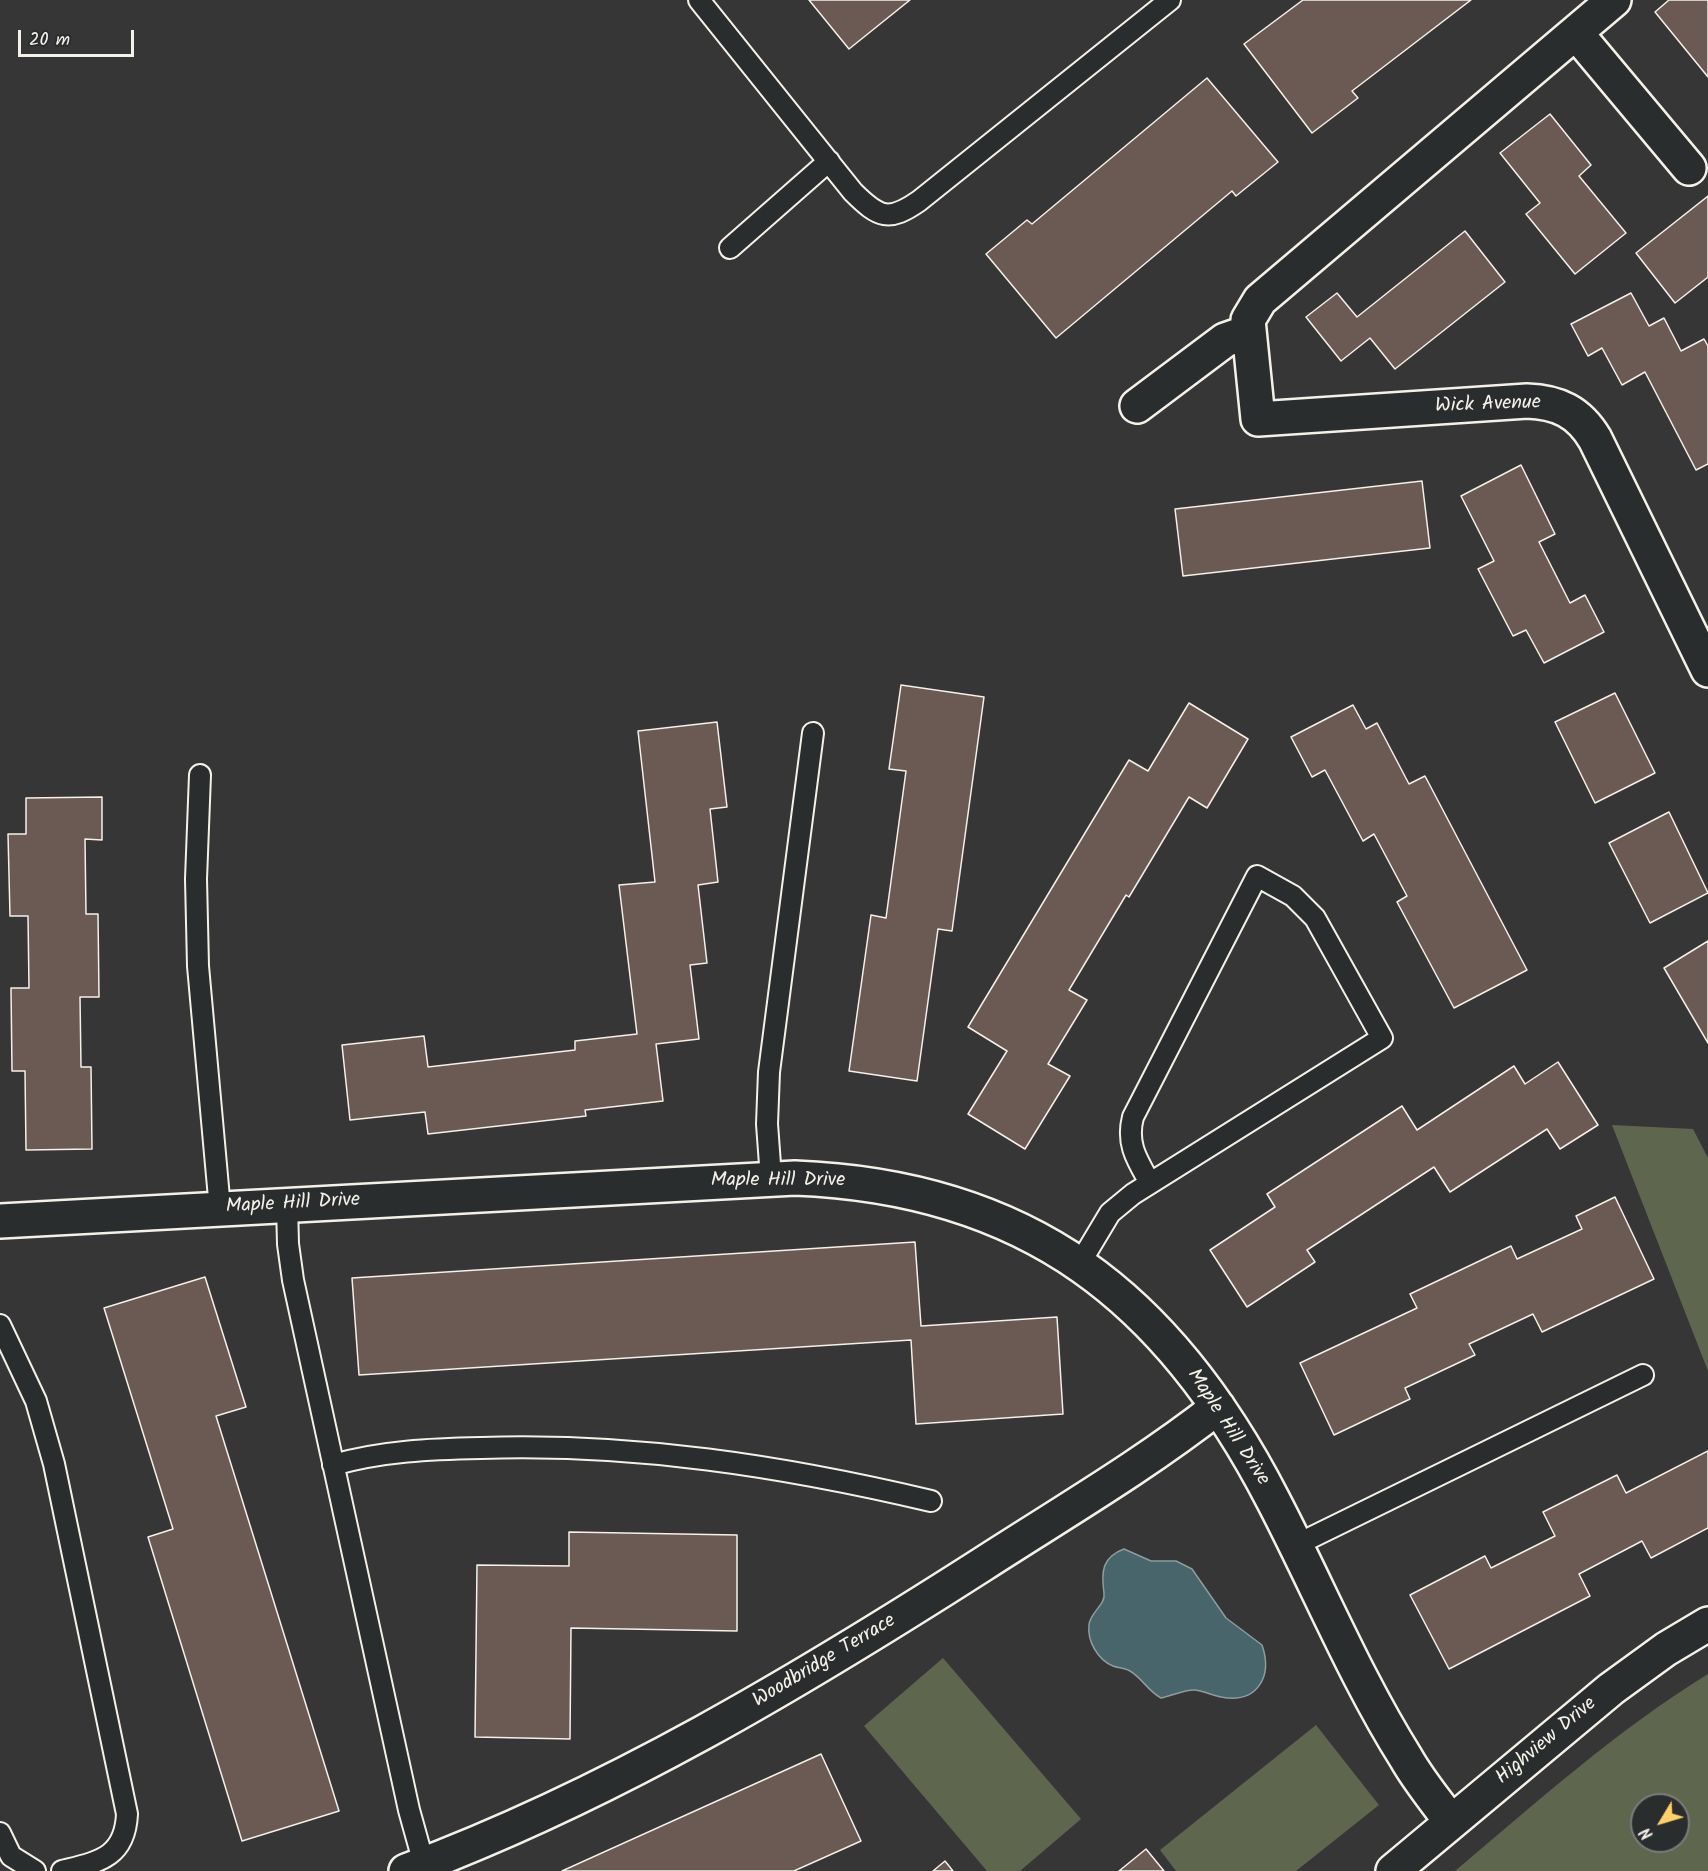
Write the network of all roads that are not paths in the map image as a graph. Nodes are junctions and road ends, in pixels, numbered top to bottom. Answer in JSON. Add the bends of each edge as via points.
{"nodes":[{"id":1,"x":699,"y":0,"type":"edge"},
{"id":2,"x":1170,"y":0,"type":"edge"},
{"id":3,"x":1614,"y":0,"type":"edge"},
{"id":4,"x":1576,"y":33,"type":"junction"},
{"id":5,"x":829,"y":161,"type":"junction"},
{"id":6,"x":1689,"y":168,"type":"dead end"},
{"id":7,"x":730,"y":248,"type":"dead end"},
{"id":8,"x":1248,"y":332,"type":"junction"},
{"id":9,"x":1137,"y":406,"type":"dead end"},
{"id":10,"x":1706,"y":658,"type":"edge"},
{"id":11,"x":813,"y":733,"type":"dead end"},
{"id":12,"x":200,"y":775,"type":"dead end"},
{"id":13,"x":771,"y":1178,"type":"junction"},
{"id":14,"x":1150,"y":1183,"type":"junction"},
{"id":15,"x":287,"y":1205,"type":"junction"},
{"id":16,"x":220,"y":1209,"type":"junction"},
{"id":17,"x":0,"y":1221,"type":"edge"},
{"id":18,"x":1080,"y":1263,"type":"junction"},
{"id":19,"x":0,"y":1325,"type":"edge"},
{"id":20,"x":1643,"y":1375,"type":"dead end"},
{"id":21,"x":1218,"y":1407,"type":"junction"},
{"id":22,"x":333,"y":1465,"type":"junction"},
{"id":23,"x":931,"y":1501,"type":"dead end"},
{"id":24,"x":1296,"y":1545,"type":"junction"},
{"id":25,"x":1708,"y":1624,"type":"edge"},
{"id":26,"x":1451,"y":1822,"type":"junction"},
{"id":27,"x":0,"y":1833,"type":"edge"},
{"id":28,"x":415,"y":1868,"type":"edge"},
{"id":29,"x":71,"y":1870,"type":"edge"},
{"id":30,"x":36,"y":1871,"type":"edge"},
{"id":31,"x":1393,"y":1871,"type":"edge"}],
"edges":[{"from":1,"to":5,"type":"lane"},
{"from":2,"to":5,"type":"lane","via":[[907,209],[884,216],[873,210]]},
{"from":3,"to":4,"type":"street","name":"Wick Avenue"},
{"from":4,"to":6,"type":"street"},
{"from":4,"to":8,"type":"street","name":"Wick Avenue","via":[[1267,292],[1248,320]]},
{"from":5,"to":7,"type":"lane"},
{"from":8,"to":9,"type":"street","via":[[1226,340]]},
{"from":8,"to":10,"type":"street","name":"Wick Avenue","via":[[1258,419],[1527,401],[1545,402],[1572,412],[1596,439]]},
{"from":11,"to":13,"type":"lane","via":[[769,1072]]},
{"from":12,"to":16,"type":"lane","via":[[198,966]]},
{"from":13,"to":15,"type":"street","name":"Maple Hill Drive"},
{"from":13,"to":18,"type":"street","name":"Maple Hill Drive","via":[[857,1183],[923,1197],[1010,1226]]},
{"from":14,"to":14,"type":"lane","via":[[1382,1038],[1315,918],[1293,896],[1257,876],[1133,1117],[1130,1141]]},
{"from":14,"to":18,"type":"lane","via":[[1110,1213]]},
{"from":15,"to":16,"type":"street","name":"Maple Hill Drive"},
{"from":15,"to":22,"type":"lane","via":[[293,1280]]},
{"from":16,"to":17,"type":"street","name":"Maple Hill Drive"},
{"from":18,"to":21,"type":"street","name":"Maple Hill Drive","via":[[1143,1315]]},
{"from":19,"to":29,"type":"lane","via":[[25,1373],[47,1434],[126,1801],[127,1826],[120,1844],[101,1861]]},
{"from":20,"to":24,"type":"lane"},
{"from":21,"to":24,"type":"street","name":"Maple Hill Drive"},
{"from":21,"to":28,"type":"street","name":"Woodbridge Terrace","via":[[1153,1455],[750,1707],[604,1783]]},
{"from":22,"to":23,"type":"lane","via":[[389,1453],[442,1449],[601,1449],[754,1464]]},
{"from":22,"to":28,"type":"lane","via":[[409,1810]]},
{"from":24,"to":26,"type":"street","name":"Maple Hill Drive","via":[[1391,1734]]},
{"from":25,"to":26,"type":"street","name":"Highview Drive","via":[[1611,1689]]},
{"from":26,"to":31,"type":"street","name":"Highview Drive"},
{"from":27,"to":30,"type":"lane","via":[[11,1856]]}]}
